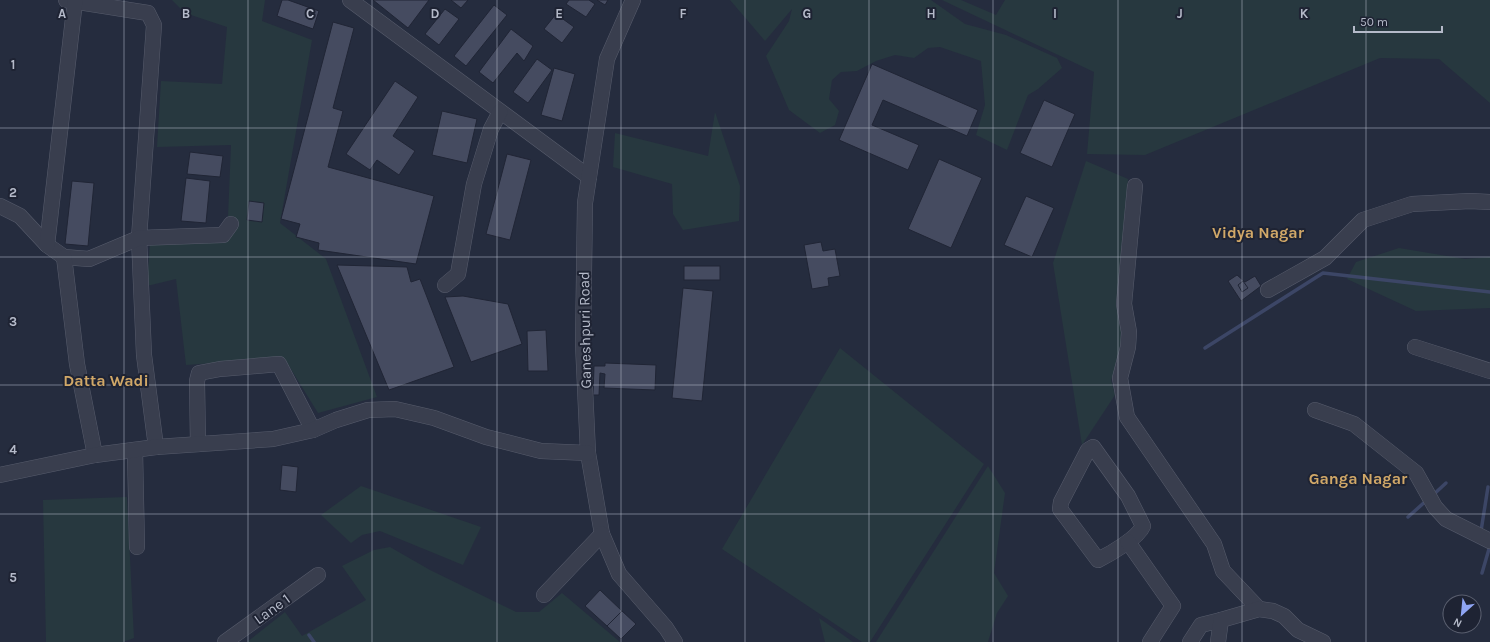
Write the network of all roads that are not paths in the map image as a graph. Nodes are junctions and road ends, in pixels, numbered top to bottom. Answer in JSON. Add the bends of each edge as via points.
{"nodes":[{"id":1,"x":350,"y":0,"type":"edge"},
{"id":2,"x":633,"y":0,"type":"edge"},
{"id":3,"x":70,"y":1,"type":"edge"},
{"id":4,"x":97,"y":2,"type":"edge"},
{"id":5,"x":500,"y":112,"type":"junction"},
{"id":6,"x":589,"y":176,"type":"junction"},
{"id":7,"x":1135,"y":186,"type":"dead end"},
{"id":8,"x":1490,"y":202,"type":"edge"},
{"id":9,"x":0,"y":206,"type":"edge"},
{"id":10,"x":231,"y":224,"type":"dead end"},
{"id":11,"x":139,"y":238,"type":"junction"},
{"id":12,"x":47,"y":245,"type":"junction"},
{"id":13,"x":64,"y":257,"type":"junction"},
{"id":14,"x":445,"y":285,"type":"dead end"},
{"id":15,"x":1268,"y":290,"type":"dead end"},
{"id":16,"x":1415,"y":347,"type":"dead end"},
{"id":17,"x":1490,"y":371,"type":"edge"},
{"id":18,"x":1315,"y":410,"type":"dead end"},
{"id":19,"x":313,"y":430,"type":"junction"},
{"id":20,"x":198,"y":444,"type":"junction"},
{"id":21,"x":156,"y":447,"type":"junction"},
{"id":22,"x":135,"y":450,"type":"junction"},
{"id":23,"x":588,"y":453,"type":"junction"},
{"id":24,"x":95,"y":455,"type":"junction"},
{"id":25,"x":0,"y":475,"type":"edge"},
{"id":26,"x":602,"y":534,"type":"junction"},
{"id":27,"x":1490,"y":541,"type":"edge"},
{"id":28,"x":1128,"y":542,"type":"junction"},
{"id":29,"x":138,"y":547,"type":"dead end"},
{"id":30,"x":318,"y":575,"type":"dead end"},
{"id":31,"x":544,"y":595,"type":"dead end"},
{"id":32,"x":1259,"y":609,"type":"junction"},
{"id":33,"x":1221,"y":620,"type":"junction"},
{"id":34,"x":1298,"y":636,"type":"edge"},
{"id":35,"x":225,"y":642,"type":"edge"},
{"id":36,"x":675,"y":642,"type":"edge"},
{"id":37,"x":1150,"y":642,"type":"edge"},
{"id":38,"x":1190,"y":642,"type":"edge"},
{"id":39,"x":1218,"y":642,"type":"edge"},
{"id":40,"x":1323,"y":642,"type":"edge"}],
"edges":[{"from":1,"to":5,"type":"street"},
{"from":2,"to":6,"type":"street","name":"Ganeshpuri Road","via":[[607,59]]},
{"from":3,"to":4,"type":"street"},
{"from":3,"to":12,"type":"street"},
{"from":4,"to":11,"type":"street","via":[[148,13],[154,25]]},
{"from":5,"to":6,"type":"street"},
{"from":5,"to":14,"type":"street","via":[[491,129],[474,184],[458,274]]},
{"from":6,"to":23,"type":"street","name":"Ganeshpuri Road","via":[[585,203],[583,344]]},
{"from":7,"to":32,"type":"street","via":[[1124,304],[1129,332],[1128,347],[1120,378],[1127,417],[1214,544],[1223,571]]},
{"from":8,"to":15,"type":"street","via":[[1412,204],[1363,220],[1325,258]]},
{"from":9,"to":12,"type":"street","via":[[20,216]]},
{"from":10,"to":11,"type":"street","via":[[223,235]]},
{"from":11,"to":13,"type":"street","via":[[89,259]]},
{"from":11,"to":21,"type":"street","via":[[144,355]]},
{"from":12,"to":13,"type":"street"},
{"from":13,"to":24,"type":"street","via":[[77,364]]},
{"from":16,"to":17,"type":"street"},
{"from":18,"to":27,"type":"street","via":[[1354,424],[1416,473],[1435,507],[1446,519]]},
{"from":19,"to":20,"type":"street","via":[[273,439]]},
{"from":19,"to":20,"type":"street","via":[[279,364],[220,369],[199,373]]},
{"from":19,"to":23,"type":"street","via":[[368,410],[395,409],[434,418],[486,437],[541,451]]},
{"from":20,"to":21,"type":"street"},
{"from":21,"to":22,"type":"street"},
{"from":22,"to":24,"type":"street"},
{"from":22,"to":29,"type":"street"},
{"from":23,"to":26,"type":"street","name":"Ganeshpuri Road"},
{"from":24,"to":25,"type":"street"},
{"from":26,"to":31,"type":"street"},
{"from":26,"to":36,"type":"street","name":"Ganeshpuri Road","via":[[619,574]]},
{"from":28,"to":28,"type":"street","via":[[1097,560],[1061,512],[1061,502],[1090,448],[1095,448],[1143,523],[1141,531]]},
{"from":28,"to":37,"type":"street","via":[[1173,606]]},
{"from":30,"to":35,"type":"street","name":"Lane 1"},
{"from":32,"to":33,"type":"street"},
{"from":32,"to":34,"type":"street","via":[[1284,616]]},
{"from":33,"to":38,"type":"street","via":[[1201,625]]},
{"from":33,"to":39,"type":"street"},
{"from":34,"to":40,"type":"street"}]}
